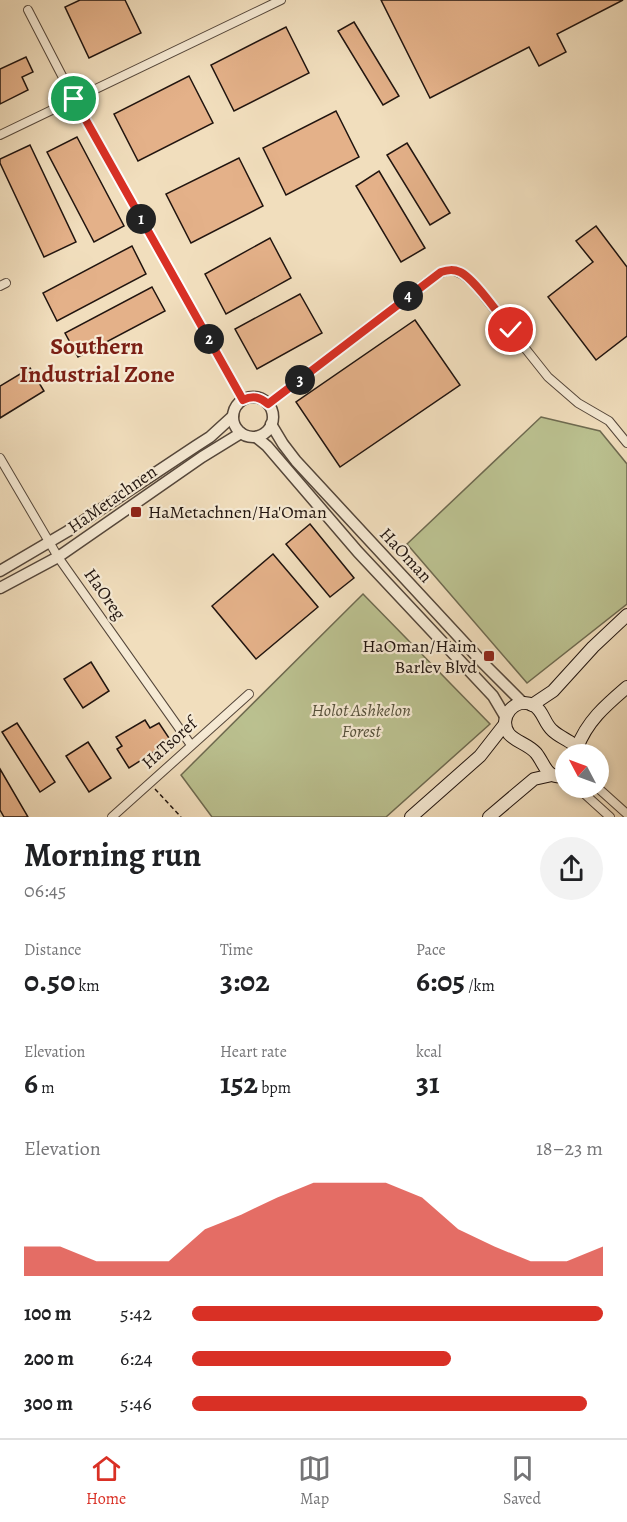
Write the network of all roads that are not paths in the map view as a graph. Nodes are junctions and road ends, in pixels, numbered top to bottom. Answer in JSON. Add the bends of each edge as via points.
{"nodes":[{"id":1,"x":282,"y":0,"type":"edge"},
{"id":2,"x":28,"y":10,"type":"dead end"},
{"id":3,"x":74,"y":99,"type":"junction"},
{"id":4,"x":0,"y":135,"type":"edge"},
{"id":5,"x":243,"y":400,"type":"junction"},
{"id":6,"x":268,"y":404,"type":"junction"},
{"id":7,"x":232,"y":416,"type":"junction"},
{"id":8,"x":271,"y":424,"type":"junction"},
{"id":9,"x":241,"y":433,"type":"junction"},
{"id":10,"x":256,"y":437,"type":"junction"},
{"id":11,"x":627,"y":443,"type":"edge"},
{"id":12,"x":0,"y":458,"type":"edge"},
{"id":13,"x":49,"y":542,"type":"junction"},
{"id":14,"x":58,"y":557,"type":"junction"},
{"id":15,"x":0,"y":571,"type":"edge"},
{"id":16,"x":0,"y":588,"type":"edge"},
{"id":17,"x":627,"y":615,"type":"edge"},
{"id":18,"x":627,"y":687,"type":"edge"},
{"id":19,"x":249,"y":694,"type":"dead end"},
{"id":20,"x":528,"y":704,"type":"junction"},
{"id":21,"x":505,"y":721,"type":"junction"},
{"id":22,"x":573,"y":744,"type":"edge"},
{"id":23,"x":580,"y":744,"type":"edge"},
{"id":24,"x":191,"y":745,"type":"junction"},
{"id":25,"x":555,"y":774,"type":"edge"},
{"id":26,"x":555,"y":777,"type":"edge"},
{"id":27,"x":589,"y":798,"type":"edge"},
{"id":28,"x":609,"y":798,"type":"edge"},
{"id":29,"x":627,"y":814,"type":"edge"},
{"id":30,"x":112,"y":817,"type":"edge"},
{"id":31,"x":411,"y":817,"type":"edge"},
{"id":32,"x":489,"y":817,"type":"edge"},
{"id":33,"x":610,"y":817,"type":"edge"}],
"edges":[{"from":1,"to":3,"type":"street"},
{"from":2,"to":3,"type":"street"},
{"from":3,"to":4,"type":"street"},
{"from":3,"to":5,"type":"street"},
{"from":5,"to":6,"type":"street","via":[[254,397]]},
{"from":5,"to":7,"type":"street"},
{"from":6,"to":8,"type":"street"},
{"from":6,"to":11,"type":"street","via":[[424,284],[452,269],[474,284],[548,377],[578,403],[609,421]]},
{"from":7,"to":9,"type":"street"},
{"from":7,"to":13,"type":"street","name":"HaMetachnen","via":[[210,436]]},
{"from":8,"to":10,"type":"street"},
{"from":8,"to":20,"type":"street","name":"HaOman","via":[[296,461],[491,672]]},
{"from":9,"to":10,"type":"street"},
{"from":9,"to":14,"type":"street","name":"HaMetachnen"},
{"from":10,"to":21,"type":"street","name":"HaOman","via":[[493,696]]},
{"from":12,"to":13,"type":"street","name":"HaOreg"},
{"from":13,"to":14,"type":"street","name":"HaOreg"},
{"from":13,"to":15,"type":"street","name":"HaMetachnen"},
{"from":14,"to":16,"type":"street","name":"HaMetachnen"},
{"from":14,"to":24,"type":"street","name":"HaOreg"},
{"from":17,"to":20,"type":"main road","via":[[592,647],[561,684]]},
{"from":18,"to":23,"type":"main road","via":[[593,718]]},
{"from":19,"to":24,"type":"street","name":"HaTsoref"},
{"from":20,"to":21,"type":"main road","via":[[512,708]]},
{"from":20,"to":22,"type":"main road","via":[[540,710],[554,732]]},
{"from":21,"to":25,"type":"main road","via":[[511,736],[533,750],[544,768]]},
{"from":21,"to":31,"type":"main road","via":[[480,756]]},
{"from":24,"to":30,"type":"street","name":"HaTsoref"},
{"from":26,"to":32,"type":"main road","via":[[534,779]]},
{"from":27,"to":33,"type":"street"},
{"from":28,"to":29,"type":"street"}]}
